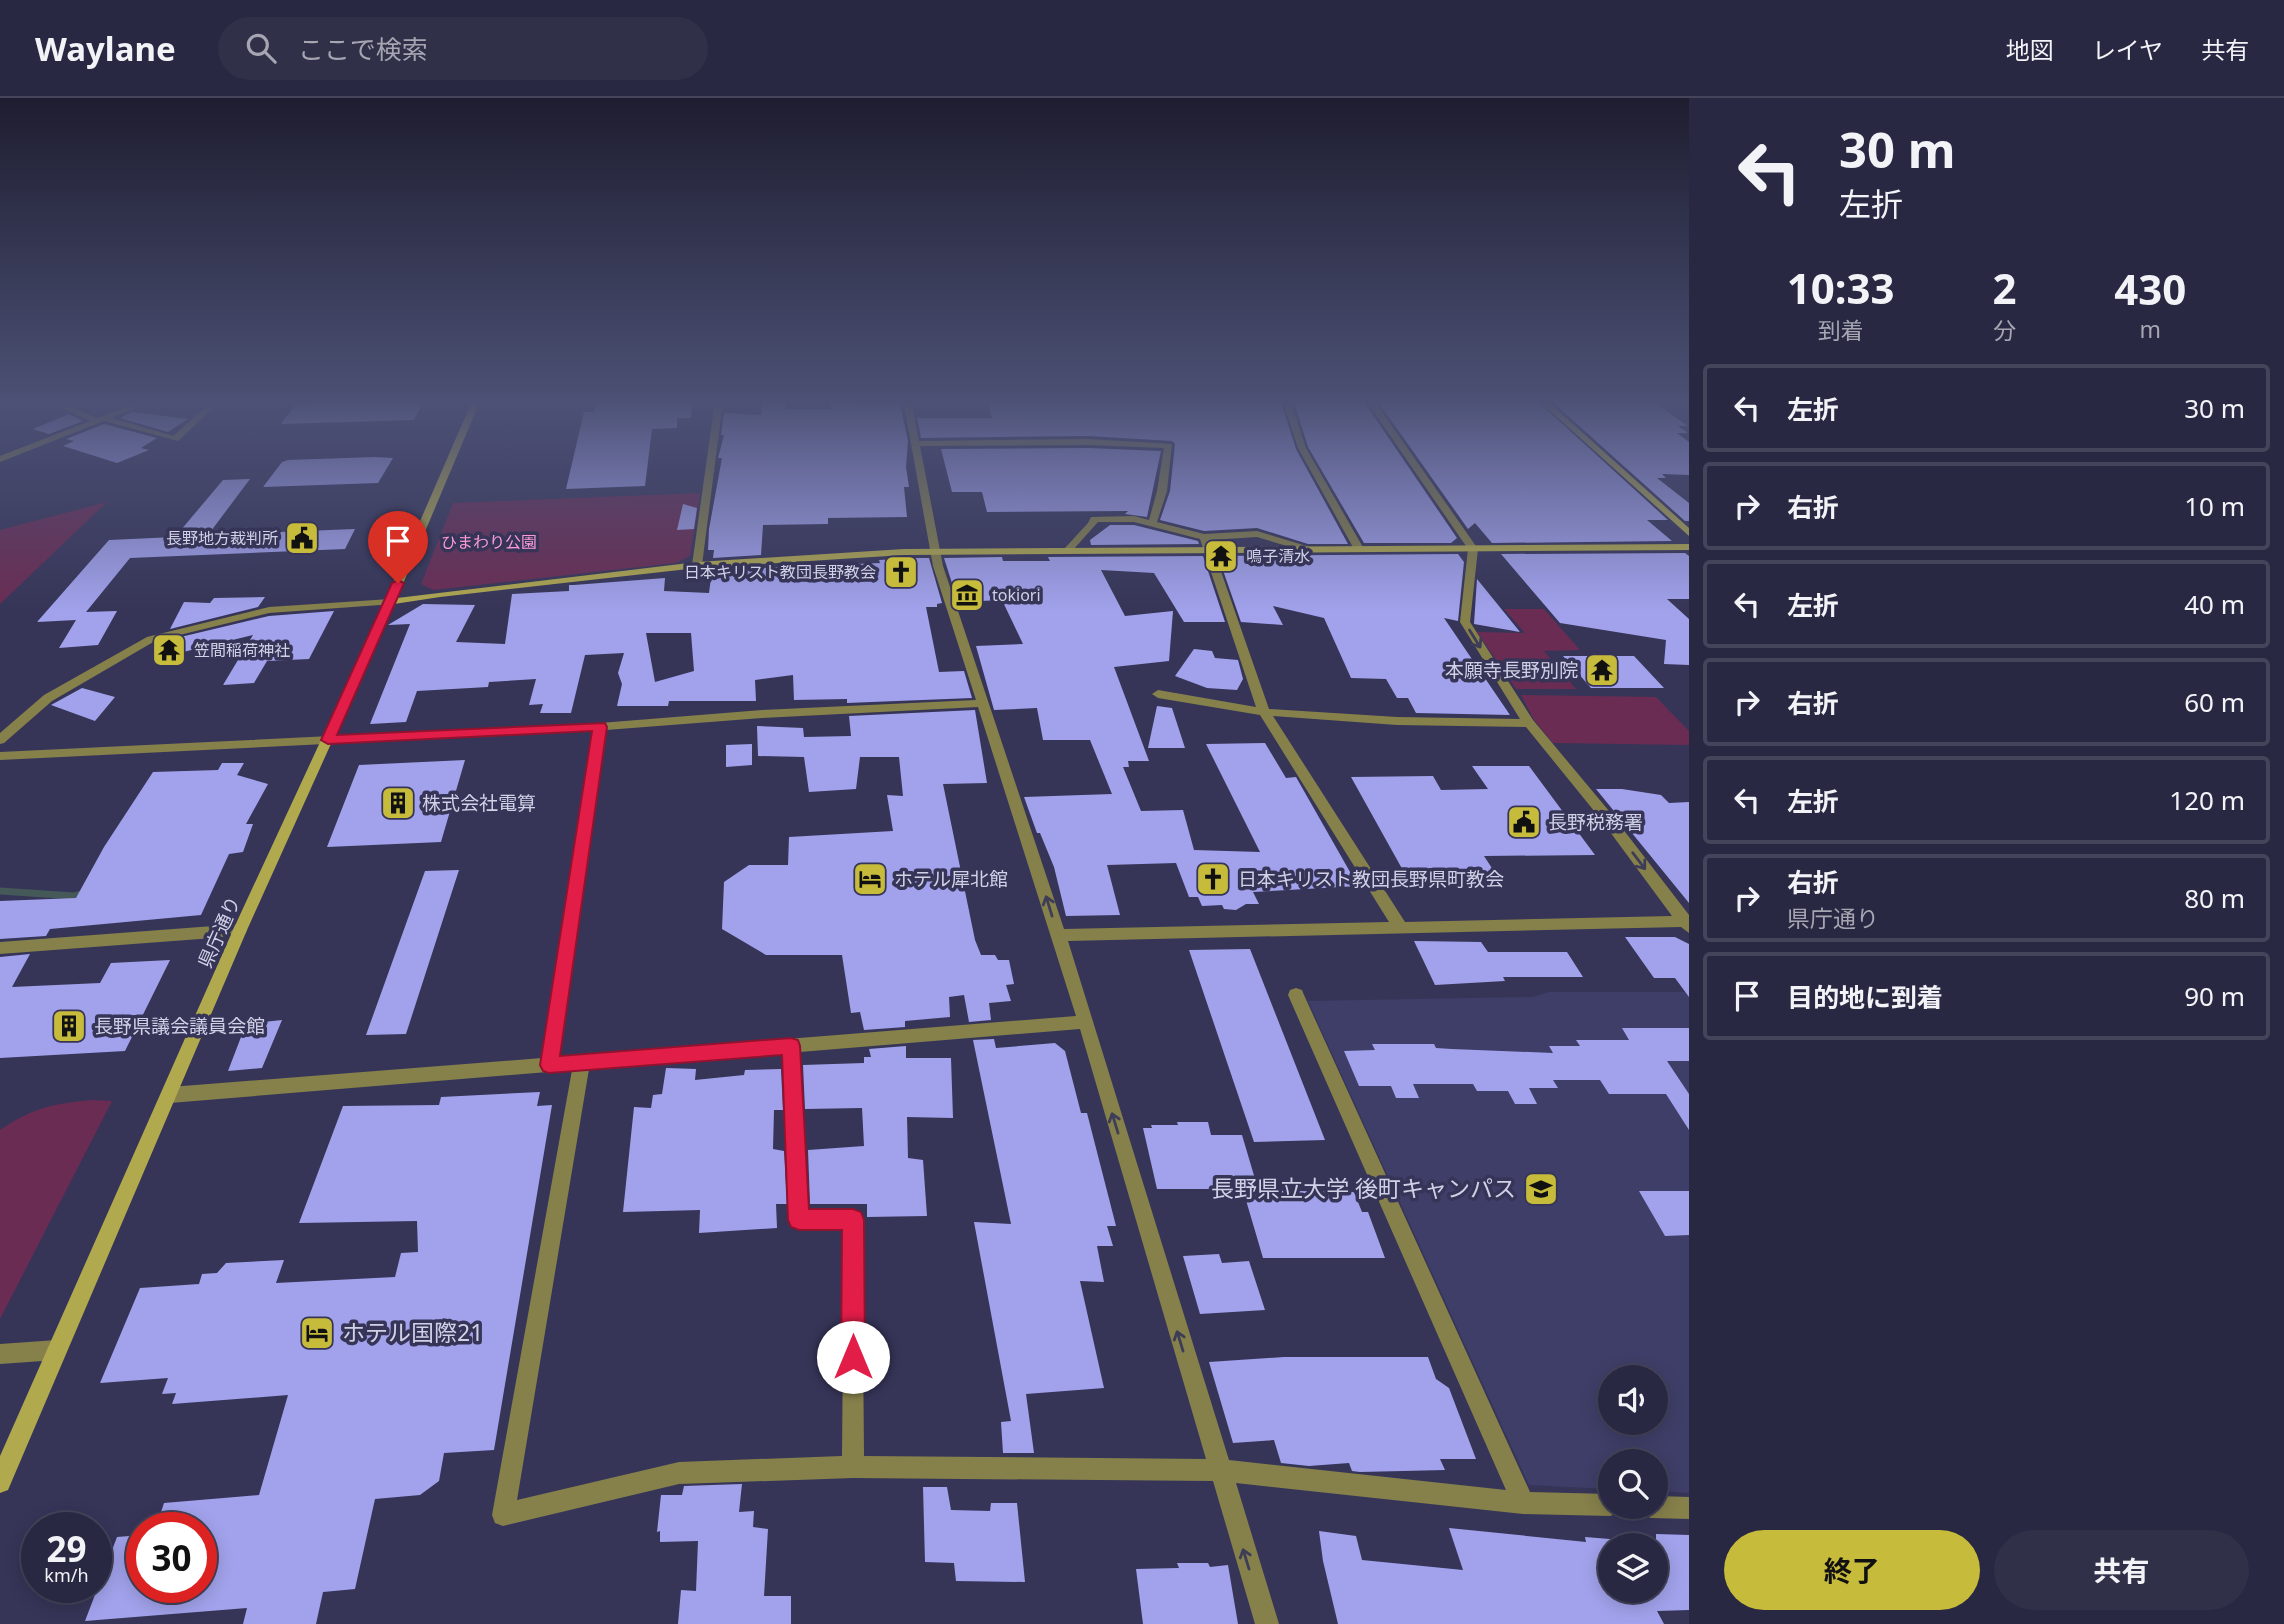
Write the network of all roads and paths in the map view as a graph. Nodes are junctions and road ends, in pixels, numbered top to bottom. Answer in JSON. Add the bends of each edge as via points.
{"nodes":[{"id":1,"x":446,"y":470,"type":"edge"},
{"id":2,"x":710,"y":470,"type":"edge"},
{"id":3,"x":920,"y":470,"type":"edge"},
{"id":4,"x":1165,"y":470,"type":"edge"},
{"id":5,"x":1315,"y":470,"type":"edge"},
{"id":6,"x":1418,"y":470,"type":"edge"},
{"id":7,"x":1620,"y":470,"type":"edge"},
{"id":8,"x":1152,"y":524,"type":"junction"},
{"id":9,"x":1689,"y":533,"type":"edge"},
{"id":10,"x":1204,"y":537,"type":"junction"},
{"id":11,"x":1689,"y":547,"type":"edge"},
{"id":12,"x":1069,"y":549,"type":"junction"},
{"id":13,"x":1209,"y":549,"type":"junction"},
{"id":14,"x":1307,"y":549,"type":"junction"},
{"id":15,"x":1359,"y":549,"type":"junction"},
{"id":16,"x":1473,"y":550,"type":"junction"},
{"id":17,"x":936,"y":551,"type":"junction"},
{"id":18,"x":697,"y":565,"type":"junction"},
{"id":19,"x":390,"y":602,"type":"junction"},
{"id":20,"x":1158,"y":694,"type":"dead end"},
{"id":21,"x":984,"y":703,"type":"junction"},
{"id":22,"x":1264,"y":712,"type":"junction"},
{"id":23,"x":1529,"y":723,"type":"junction"},
{"id":24,"x":600,"y":727,"type":"junction"},
{"id":25,"x":0,"y":740,"type":"edge"},
{"id":26,"x":328,"y":740,"type":"junction"},
{"id":27,"x":0,"y":756,"type":"edge"},
{"id":28,"x":1687,"y":923,"type":"edge"},
{"id":29,"x":1399,"y":925,"type":"junction"},
{"id":30,"x":240,"y":930,"type":"junction"},
{"id":31,"x":1058,"y":935,"type":"junction"},
{"id":32,"x":0,"y":948,"type":"edge"},
{"id":33,"x":1296,"y":996,"type":"dead end"},
{"id":34,"x":1085,"y":1022,"type":"junction"},
{"id":35,"x":791,"y":1046,"type":"junction"},
{"id":36,"x":582,"y":1062,"type":"junction"},
{"id":37,"x":549,"y":1065,"type":"junction"},
{"id":38,"x":170,"y":1095,"type":"junction"},
{"id":39,"x":57,"y":1350,"type":"junction"},
{"id":40,"x":0,"y":1354,"type":"edge"},
{"id":41,"x":853,"y":1467,"type":"junction"},
{"id":42,"x":1219,"y":1470,"type":"junction"},
{"id":43,"x":0,"y":1482,"type":"edge"},
{"id":44,"x":1523,"y":1503,"type":"junction"},
{"id":45,"x":1598,"y":1506,"type":"edge"},
{"id":46,"x":1668,"y":1507,"type":"edge"},
{"id":47,"x":1689,"y":1508,"type":"edge"},
{"id":48,"x":1267,"y":1624,"type":"edge"}],
"edges":[{"from":1,"to":19,"type":"street","name":"県庁通り"},
{"from":2,"to":18,"type":"street"},
{"from":3,"to":17,"type":"street"},
{"from":4,"to":8,"type":"street"},
{"from":5,"to":15,"type":"street"},
{"from":6,"to":16,"type":"street"},
{"from":7,"to":9,"type":"street"},
{"from":8,"to":10,"type":"street"},
{"from":8,"to":12,"type":"street","via":[[1094,519]]},
{"from":10,"to":13,"type":"street"},
{"from":10,"to":14,"type":"street","via":[[1257,534]]},
{"from":11,"to":16,"type":"street"},
{"from":12,"to":13,"type":"street"},
{"from":12,"to":17,"type":"street"},
{"from":13,"to":14,"type":"street"},
{"from":13,"to":22,"type":"street"},
{"from":14,"to":15,"type":"street"},
{"from":15,"to":16,"type":"street"},
{"from":16,"to":23,"type":"street","one_way":true,"via":[[1465,622]]},
{"from":17,"to":18,"type":"street"},
{"from":17,"to":21,"type":"street"},
{"from":18,"to":19,"type":"street"},
{"from":19,"to":25,"type":"street","via":[[269,610],[151,639],[48,698]]},
{"from":19,"to":26,"type":"street","name":"県庁通り"},
{"from":20,"to":22,"type":"street"},
{"from":21,"to":24,"type":"street"},
{"from":31,"to":21,"type":"street","one_way":true},
{"from":22,"to":23,"type":"street"},
{"from":22,"to":29,"type":"street"},
{"from":23,"to":28,"type":"street","one_way":true},
{"from":24,"to":26,"type":"street"},
{"from":24,"to":37,"type":"street"},
{"from":26,"to":27,"type":"street"},
{"from":26,"to":30,"type":"street","name":"県庁通り"},
{"from":28,"to":29,"type":"street"},
{"from":29,"to":31,"type":"street"},
{"from":30,"to":32,"type":"street"},
{"from":30,"to":38,"type":"street","name":"県庁通り"},
{"from":31,"to":34,"type":"street"},
{"from":33,"to":44,"type":"street"},
{"from":34,"to":35,"type":"street"},
{"from":42,"to":34,"type":"street","one_way":true},
{"from":35,"to":36,"type":"street"},
{"from":35,"to":41,"type":"street","via":[[799,1220],[853,1220]]},
{"from":36,"to":37,"type":"street"},
{"from":36,"to":41,"type":"street","via":[[503,1515],[679,1473]]},
{"from":37,"to":38,"type":"street"},
{"from":38,"to":39,"type":"street","name":"県庁通り"},
{"from":39,"to":40,"type":"street"},
{"from":39,"to":43,"type":"street","name":"県庁通り"},
{"from":41,"to":42,"type":"street"},
{"from":42,"to":44,"type":"street"},
{"from":48,"to":42,"type":"street","one_way":true},
{"from":44,"to":45,"type":"street"},
{"from":46,"to":47,"type":"street"}]}
